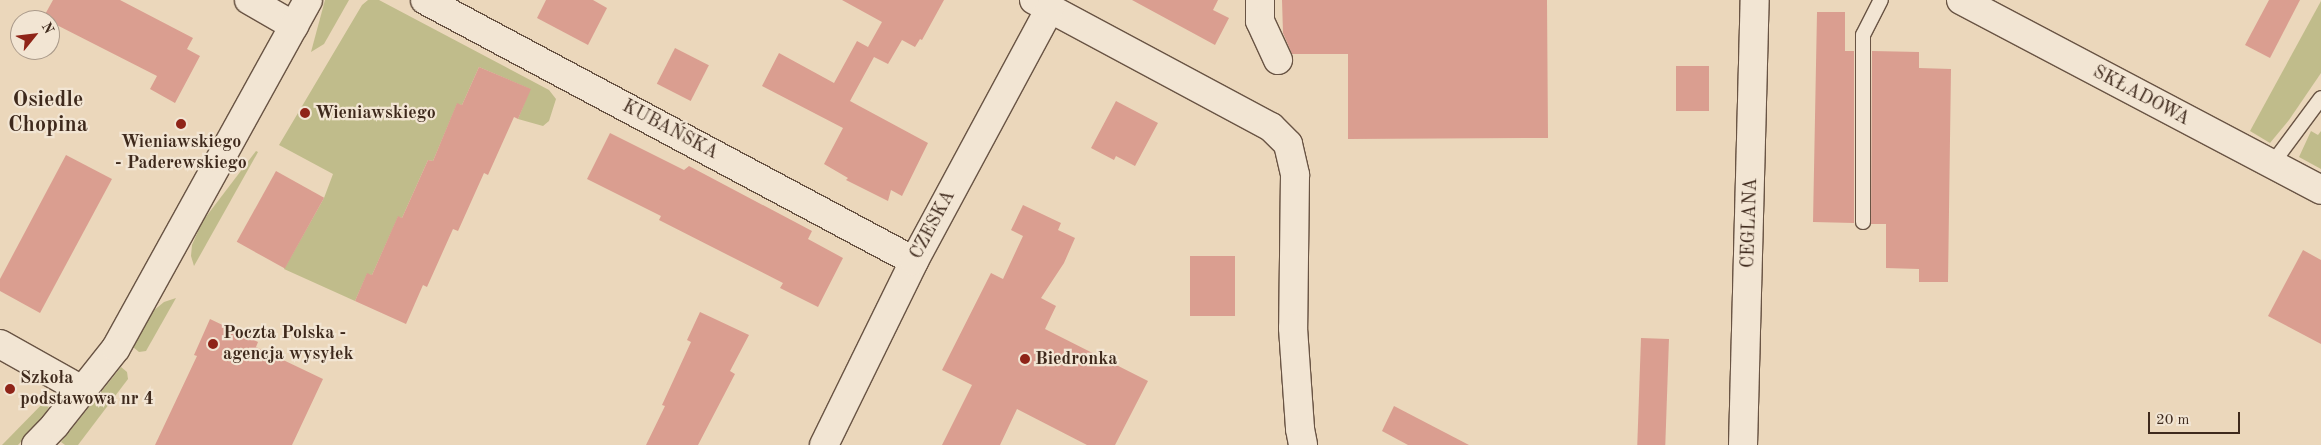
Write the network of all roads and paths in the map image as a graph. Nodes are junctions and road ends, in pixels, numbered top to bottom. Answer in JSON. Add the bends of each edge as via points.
{"nodes":[{"id":1,"x":249,"y":0,"type":"edge"},
{"id":2,"x":308,"y":0,"type":"edge"},
{"id":3,"x":425,"y":0,"type":"edge"},
{"id":4,"x":1260,"y":0,"type":"edge"},
{"id":5,"x":1755,"y":0,"type":"edge"},
{"id":6,"x":1881,"y":0,"type":"edge"},
{"id":7,"x":1961,"y":0,"type":"edge"},
{"id":8,"x":1042,"y":4,"type":"edge"},
{"id":9,"x":294,"y":26,"type":"junction"},
{"id":10,"x":1278,"y":60,"type":"dead end"},
{"id":11,"x":2321,"y":98,"type":"edge"},
{"id":12,"x":2272,"y":164,"type":"junction"},
{"id":13,"x":2321,"y":190,"type":"edge"},
{"id":14,"x":1862,"y":222,"type":"dead end"},
{"id":15,"x":914,"y":261,"type":"junction"},
{"id":16,"x":0,"y":344,"type":"edge"},
{"id":17,"x":82,"y":390,"type":"junction"},
{"id":18,"x":36,"y":445,"type":"edge"},
{"id":19,"x":824,"y":445,"type":"edge"},
{"id":20,"x":1304,"y":445,"type":"edge"},
{"id":21,"x":1743,"y":445,"type":"edge"}],
"edges":[{"from":1,"to":9,"type":"street"},
{"from":2,"to":9,"type":"street"},
{"from":3,"to":15,"type":"street","name":"KUBAŃSKA"},
{"from":4,"to":10,"type":"street","via":[[1260,21]]},
{"from":5,"to":21,"type":"street","name":"CEGLANA"},
{"from":6,"to":14,"type":"lane","via":[[1863,35]]},
{"from":7,"to":12,"type":"street","name":"SKŁADOWA"},
{"from":8,"to":15,"type":"street","name":"CZESKA"},
{"from":8,"to":20,"type":"street","via":[[1271,127],[1288,144],[1295,175],[1293,328]]},
{"from":9,"to":17,"type":"street","via":[[116,348]]},
{"from":11,"to":12,"type":"lane"},
{"from":12,"to":13,"type":"street","name":"SKŁADOWA"},
{"from":15,"to":19,"type":"street","name":"CZESKA"},
{"from":16,"to":17,"type":"street"},
{"from":17,"to":18,"type":"street","via":[[56,425]]}]}
